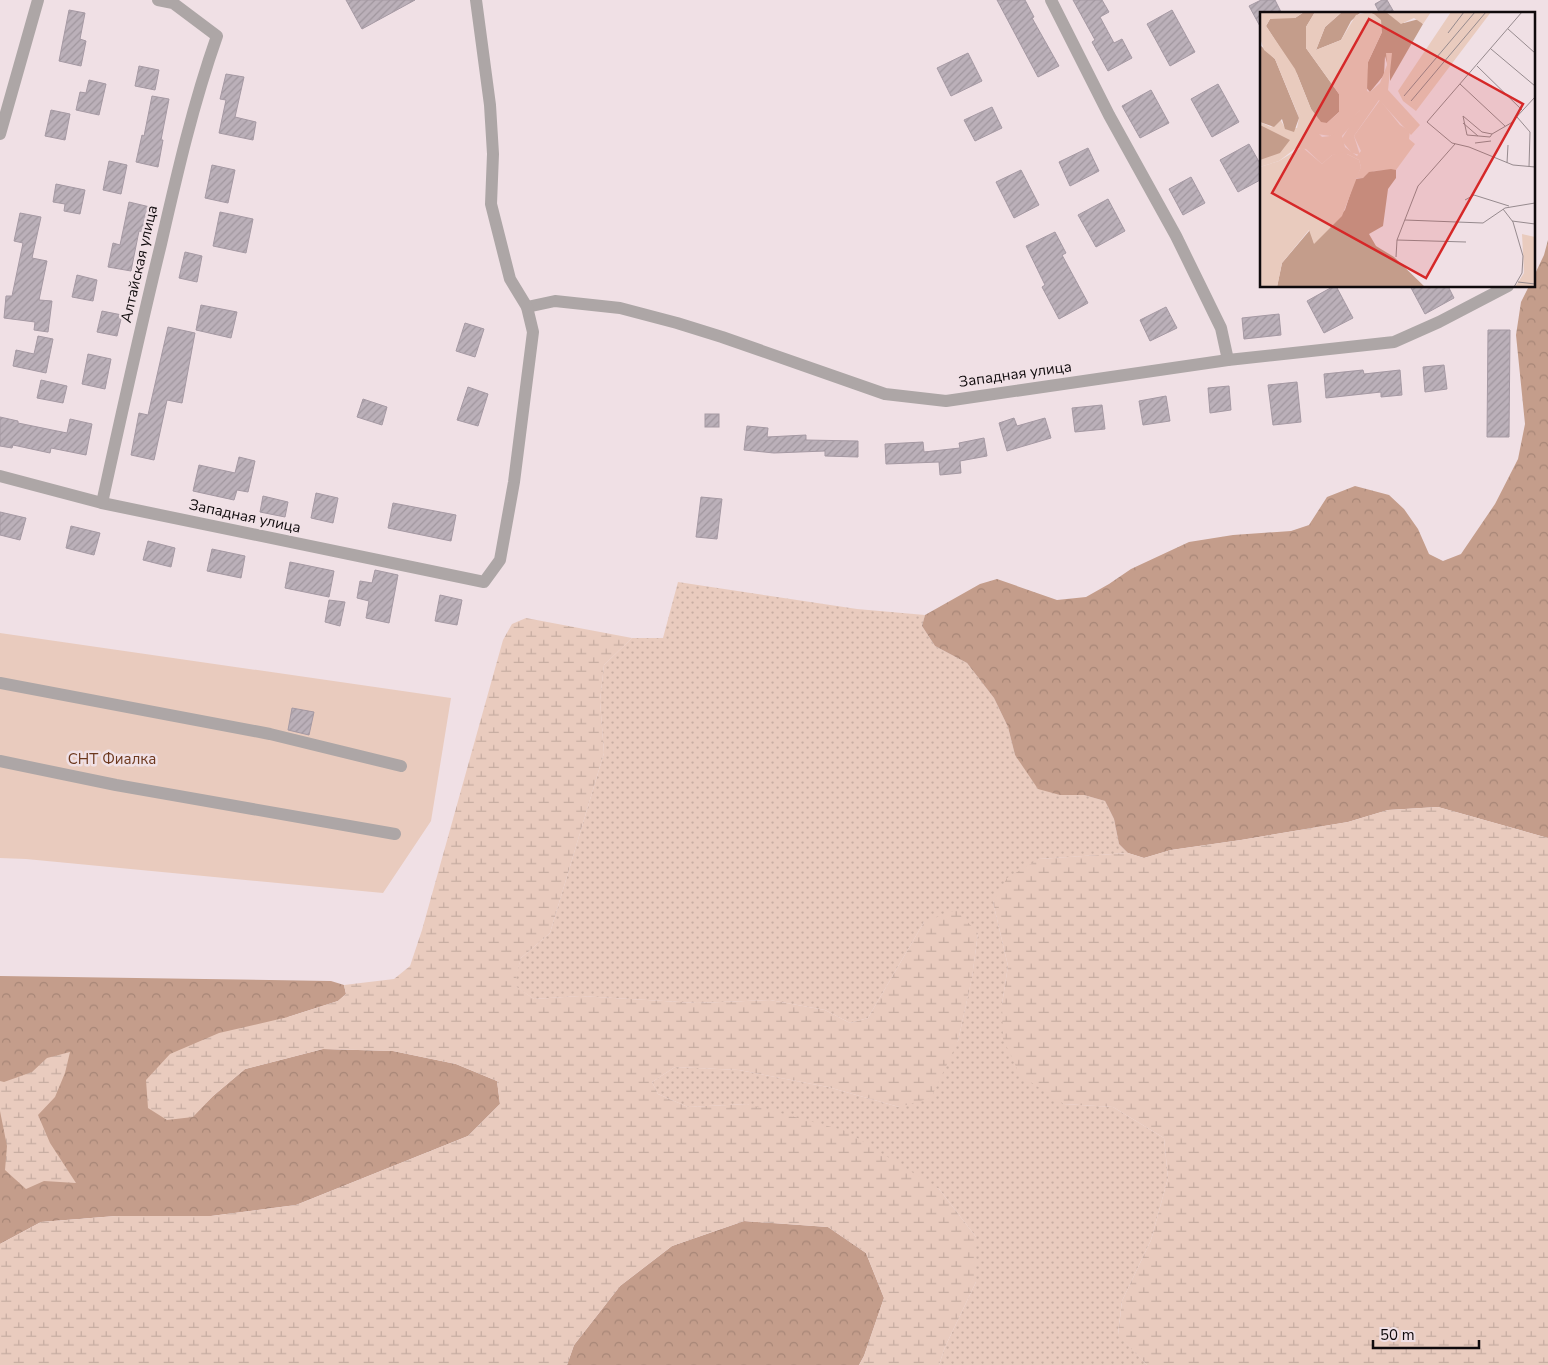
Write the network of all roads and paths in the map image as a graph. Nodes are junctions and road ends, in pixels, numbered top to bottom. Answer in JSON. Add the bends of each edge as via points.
{"nodes":[{"id":1,"x":38,"y":0,"type":"edge"},
{"id":2,"x":158,"y":0,"type":"edge"},
{"id":3,"x":476,"y":0,"type":"edge"},
{"id":4,"x":1051,"y":0,"type":"edge"},
{"id":5,"x":0,"y":134,"type":"edge"},
{"id":6,"x":1504,"y":288,"type":"edge"},
{"id":7,"x":526,"y":307,"type":"junction"},
{"id":8,"x":1228,"y":360,"type":"junction"},
{"id":9,"x":0,"y":476,"type":"edge"},
{"id":10,"x":102,"y":503,"type":"junction"},
{"id":11,"x":0,"y":683,"type":"edge"},
{"id":12,"x":0,"y":761,"type":"edge"},
{"id":13,"x":401,"y":766,"type":"dead end"},
{"id":14,"x":395,"y":834,"type":"dead end"}],
"edges":[{"from":1,"to":5,"type":"street"},
{"from":2,"to":10,"type":"street","name":"Алтайская улица","via":[[173,3],[217,36],[179,168]]},
{"from":3,"to":7,"type":"street","via":[[490,105],[493,154],[491,204],[510,279]]},
{"from":4,"to":8,"type":"street","via":[[1109,116],[1176,236],[1221,328]]},
{"from":6,"to":8,"type":"street","name":"Западная улица","via":[[1394,342]]},
{"from":7,"to":8,"type":"street","name":"Западная улица","via":[[555,301],[620,308],[722,337],[885,394],[946,401]]},
{"from":7,"to":10,"type":"street","name":"Западная улица","via":[[533,332],[514,482],[500,560],[484,582]]},
{"from":9,"to":10,"type":"street","name":"Западная улица"},
{"from":11,"to":13,"type":"street","via":[[270,734]]},
{"from":12,"to":14,"type":"street","via":[[116,785]]}]}
